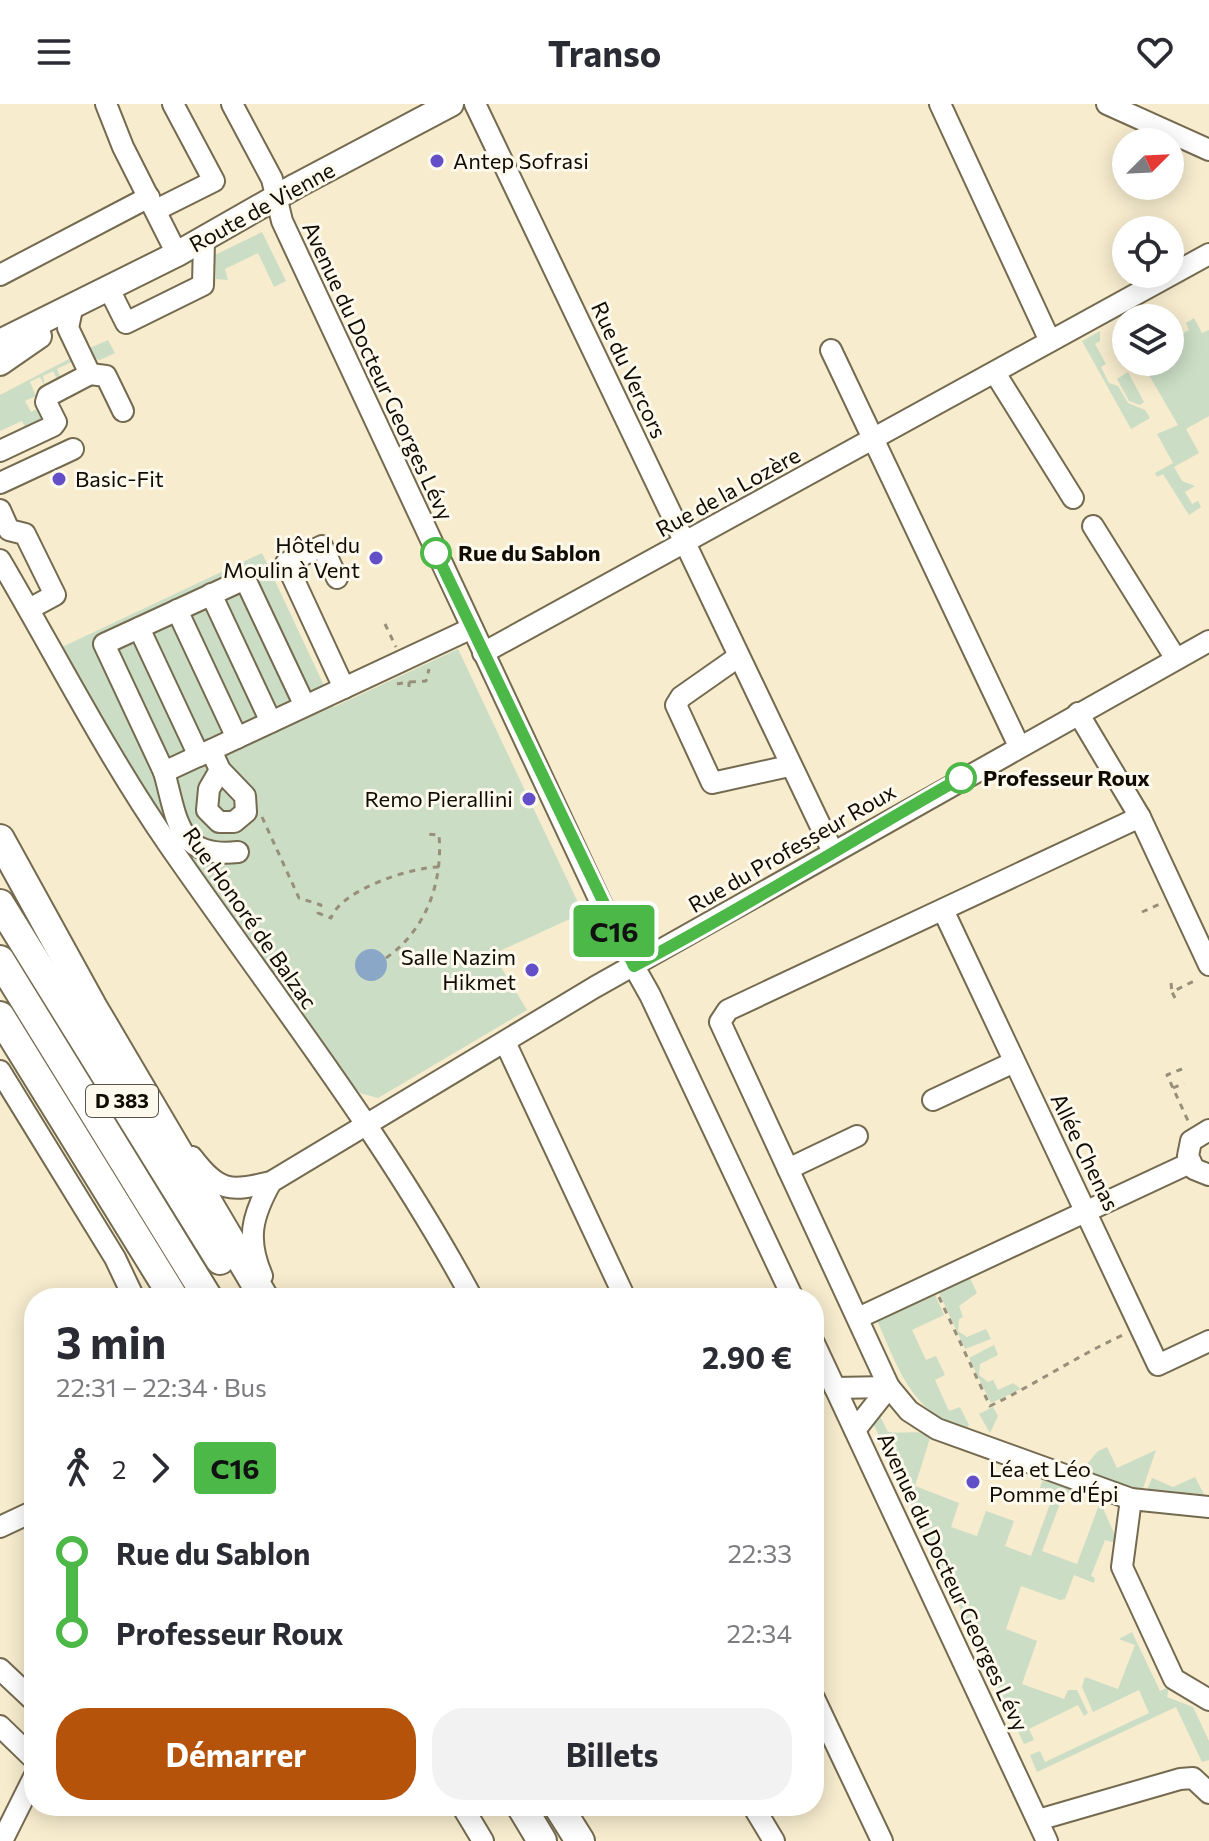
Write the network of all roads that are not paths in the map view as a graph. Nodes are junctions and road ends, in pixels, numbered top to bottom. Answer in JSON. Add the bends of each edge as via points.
{"nodes":[{"id":1,"x":106,"y":104,"type":"edge"},
{"id":2,"x":173,"y":104,"type":"edge"},
{"id":3,"x":232,"y":104,"type":"edge"},
{"id":4,"x":451,"y":104,"type":"edge"},
{"id":5,"x":475,"y":104,"type":"edge"},
{"id":6,"x":940,"y":104,"type":"edge"},
{"id":7,"x":1107,"y":104,"type":"edge"},
{"id":8,"x":1209,"y":150,"type":"edge"},
{"id":9,"x":277,"y":197,"type":"junction"},
{"id":10,"x":152,"y":203,"type":"junction"},
{"id":11,"x":204,"y":240,"type":"junction"},
{"id":12,"x":177,"y":254,"type":"junction"},
{"id":13,"x":1209,"y":254,"type":"edge"},
{"id":14,"x":0,"y":275,"type":"edge"},
{"id":15,"x":109,"y":289,"type":"junction"},
{"id":16,"x":72,"y":309,"type":"junction"},
{"id":17,"x":1050,"y":341,"type":"junction"},
{"id":18,"x":0,"y":342,"type":"edge"},
{"id":19,"x":831,"y":350,"type":"dead end"},
{"id":20,"x":0,"y":363,"type":"edge"},
{"id":21,"x":995,"y":373,"type":"junction"},
{"id":22,"x":90,"y":374,"type":"junction"},
{"id":23,"x":123,"y":411,"type":"dead end"},
{"id":24,"x":874,"y":439,"type":"junction"},
{"id":25,"x":73,"y":449,"type":"dead end"},
{"id":26,"x":0,"y":451,"type":"edge"},
{"id":27,"x":0,"y":483,"type":"edge"},
{"id":28,"x":1073,"y":498,"type":"dead end"},
{"id":29,"x":0,"y":510,"type":"edge"},
{"id":30,"x":1093,"y":526,"type":"dead end"},
{"id":31,"x":684,"y":543,"type":"junction"},
{"id":32,"x":0,"y":560,"type":"edge"},
{"id":33,"x":337,"y":578,"type":"dead end"},
{"id":34,"x":211,"y":594,"type":"junction"},
{"id":35,"x":29,"y":609,"type":"junction"},
{"id":36,"x":177,"y":610,"type":"junction"},
{"id":37,"x":139,"y":628,"type":"junction"},
{"id":38,"x":472,"y":628,"type":"junction"},
{"id":39,"x":1209,"y":641,"type":"edge"},
{"id":40,"x":483,"y":653,"type":"junction"},
{"id":41,"x":738,"y":657,"type":"junction"},
{"id":42,"x":1176,"y":659,"type":"junction"},
{"id":43,"x":344,"y":688,"type":"junction"},
{"id":44,"x":305,"y":706,"type":"junction"},
{"id":45,"x":1078,"y":713,"type":"junction"},
{"id":46,"x":271,"y":722,"type":"junction"},
{"id":47,"x":237,"y":738,"type":"junction"},
{"id":48,"x":1019,"y":746,"type":"junction"},
{"id":49,"x":205,"y":753,"type":"junction"},
{"id":50,"x":789,"y":766,"type":"junction"},
{"id":51,"x":220,"y":770,"type":"dead end"},
{"id":52,"x":164,"y":772,"type":"junction"},
{"id":53,"x":1140,"y":817,"type":"junction"},
{"id":54,"x":0,"y":839,"type":"edge"},
{"id":55,"x":238,"y":852,"type":"dead end"},
{"id":56,"x":833,"y":852,"type":"junction"},
{"id":57,"x":0,"y":904,"type":"edge"},
{"id":58,"x":943,"y":910,"type":"junction"},
{"id":59,"x":0,"y":960,"type":"edge"},
{"id":60,"x":1209,"y":965,"type":"edge"},
{"id":61,"x":634,"y":966,"type":"junction"},
{"id":62,"x":0,"y":1016,"type":"edge"},
{"id":63,"x":505,"y":1042,"type":"junction"},
{"id":64,"x":123,"y":1058,"type":"junction"},
{"id":65,"x":1014,"y":1062,"type":"junction"},
{"id":66,"x":0,"y":1071,"type":"edge"},
{"id":67,"x":933,"y":1100,"type":"dead end"},
{"id":68,"x":366,"y":1123,"type":"junction"},
{"id":69,"x":1202,"y":1133,"type":"edge"},
{"id":70,"x":857,"y":1136,"type":"dead end"},
{"id":71,"x":1190,"y":1163,"type":"junction"},
{"id":72,"x":788,"y":1169,"type":"junction"},
{"id":73,"x":1209,"y":1175,"type":"edge"},
{"id":74,"x":271,"y":1182,"type":"junction"},
{"id":75,"x":1087,"y":1210,"type":"junction"},
{"id":76,"x":129,"y":1288,"type":"edge"},
{"id":77,"x":168,"y":1288,"type":"edge"},
{"id":78,"x":202,"y":1288,"type":"edge"},
{"id":79,"x":237,"y":1288,"type":"edge"},
{"id":80,"x":258,"y":1288,"type":"edge"},
{"id":81,"x":268,"y":1288,"type":"edge"},
{"id":82,"x":467,"y":1288,"type":"edge"},
{"id":83,"x":620,"y":1288,"type":"edge"},
{"id":84,"x":788,"y":1288,"type":"edge"},
{"id":85,"x":858,"y":1318,"type":"junction"},
{"id":86,"x":1209,"y":1341,"type":"edge"},
{"id":87,"x":824,"y":1364,"type":"edge"},
{"id":88,"x":889,"y":1387,"type":"junction"},
{"id":89,"x":835,"y":1388,"type":"junction"},
{"id":90,"x":855,"y":1430,"type":"junction"},
{"id":91,"x":1131,"y":1499,"type":"junction"},
{"id":92,"x":1209,"y":1507,"type":"edge"},
{"id":93,"x":24,"y":1516,"type":"edge"},
{"id":94,"x":0,"y":1527,"type":"edge"},
{"id":95,"x":0,"y":1669,"type":"edge"},
{"id":96,"x":24,"y":1692,"type":"edge"},
{"id":97,"x":1208,"y":1697,"type":"edge"},
{"id":98,"x":824,"y":1719,"type":"edge"},
{"id":99,"x":0,"y":1726,"type":"edge"},
{"id":100,"x":24,"y":1749,"type":"edge"},
{"id":101,"x":1209,"y":1793,"type":"edge"},
{"id":102,"x":24,"y":1797,"type":"edge"},
{"id":103,"x":468,"y":1816,"type":"edge"},
{"id":104,"x":526,"y":1816,"type":"edge"},
{"id":105,"x":564,"y":1816,"type":"edge"},
{"id":106,"x":759,"y":1816,"type":"edge"},
{"id":107,"x":1038,"y":1820,"type":"junction"},
{"id":108,"x":2,"y":1841,"type":"edge"},
{"id":109,"x":483,"y":1841,"type":"edge"},
{"id":110,"x":542,"y":1841,"type":"edge"},
{"id":111,"x":580,"y":1841,"type":"edge"},
{"id":112,"x":774,"y":1841,"type":"edge"},
{"id":113,"x":882,"y":1841,"type":"edge"},
{"id":114,"x":1047,"y":1841,"type":"edge"}],
"edges":[{"from":1,"to":10,"type":"street"},
{"from":2,"to":10,"type":"street","via":[[214,181]]},
{"from":3,"to":9,"type":"street","name":"Avenue du Docteur Georges Lévy"},
{"from":4,"to":9,"type":"main road","name":"Route de Vienne"},
{"from":5,"to":31,"type":"street","name":"Rue du Vercors"},
{"from":6,"to":17,"type":"street"},
{"from":7,"to":8,"type":"street"},
{"from":9,"to":11,"type":"main road","name":"Route de Vienne"},
{"from":9,"to":38,"type":"street","name":"Avenue du Docteur Georges Lévy","via":[[282,221]]},
{"from":10,"to":12,"type":"street"},
{"from":10,"to":14,"type":"street"},
{"from":11,"to":12,"type":"main road","name":"Route de Vienne"},
{"from":11,"to":15,"type":"street","via":[[203,285],[126,323]]},
{"from":12,"to":15,"type":"main road","name":"Route de Vienne"},
{"from":13,"to":17,"type":"street","name":"Rue de la Lozère"},
{"from":15,"to":16,"type":"main road","name":"Route de Vienne"},
{"from":16,"to":18,"type":"main road","name":"Route de Vienne"},
{"from":16,"to":20,"type":"main road","name":"Route de Vienne"},
{"from":16,"to":22,"type":"street","via":[[68,328]]},
{"from":17,"to":21,"type":"street","name":"Rue de la Lozère"},
{"from":19,"to":24,"type":"street"},
{"from":21,"to":24,"type":"street","name":"Rue de la Lozère"},
{"from":21,"to":28,"type":"street"},
{"from":22,"to":23,"type":"street","via":[[106,376]]},
{"from":22,"to":26,"type":"street","via":[[48,396],[53,426]]},
{"from":24,"to":31,"type":"street","name":"Rue de la Lozère"},
{"from":24,"to":48,"type":"street"},
{"from":25,"to":27,"type":"street"},
{"from":29,"to":35,"type":"street","via":[[9,530],[25,534],[55,595]]},
{"from":30,"to":42,"type":"street"},
{"from":31,"to":40,"type":"street","name":"Rue de la Lozère"},
{"from":31,"to":41,"type":"street","name":"Rue du Vercors"},
{"from":32,"to":35,"type":"street","name":"Rue Honoré de Balzac"},
{"from":33,"to":43,"type":"street","via":[[322,546],[286,563]]},
{"from":34,"to":36,"type":"street"},
{"from":34,"to":44,"type":"street","via":[[245,579]]},
{"from":34,"to":46,"type":"street"},
{"from":35,"to":68,"type":"street","name":"Rue Honoré de Balzac","via":[[88,720],[168,844]]},
{"from":36,"to":37,"type":"street"},
{"from":36,"to":47,"type":"street"},
{"from":37,"to":49,"type":"street"},
{"from":37,"to":52,"type":"street","via":[[104,644]]},
{"from":38,"to":40,"type":"street","name":"Avenue du Docteur Georges Lévy"},
{"from":38,"to":43,"type":"street","via":[[432,652]]},
{"from":39,"to":42,"type":"street","name":"Rue du Professeur Roux"},
{"from":40,"to":61,"type":"street","name":"Avenue du Docteur Georges Lévy"},
{"from":41,"to":50,"type":"street","name":"Rue du Vercors"},
{"from":41,"to":50,"type":"street","via":[[676,705],[712,783]]},
{"from":42,"to":45,"type":"street","name":"Rue du Professeur Roux"},
{"from":43,"to":44,"type":"street"},
{"from":44,"to":46,"type":"street"},
{"from":45,"to":48,"type":"street","name":"Rue du Professeur Roux"},
{"from":45,"to":53,"type":"street"},
{"from":46,"to":47,"type":"street"},
{"from":47,"to":49,"type":"street"},
{"from":48,"to":56,"type":"street","name":"Rue du Professeur Roux"},
{"from":49,"to":51,"type":"street"},
{"from":49,"to":52,"type":"street"},
{"from":50,"to":56,"type":"street","name":"Rue du Vercors"},
{"from":52,"to":55,"type":"street","via":[[172,813],[184,836],[203,850]]},
{"from":53,"to":58,"type":"street"},
{"from":53,"to":60,"type":"street"},
{"from":54,"to":64,"type":"highway"},
{"from":56,"to":61,"type":"street","name":"Rue du Professeur Roux"},
{"from":57,"to":79,"type":"highway","number":"D 383"},
{"from":58,"to":65,"type":"street","name":"Allée Chenas"},
{"from":58,"to":72,"type":"street","via":[[728,1010],[720,1022]]},
{"from":59,"to":78,"type":"highway","number":"D 383"},
{"from":61,"to":63,"type":"street","name":"Rue du Professeur Roux"},
{"from":61,"to":84,"type":"street","name":"Avenue du Docteur Georges Lévy"},
{"from":62,"to":77,"type":"highway"},
{"from":63,"to":68,"type":"street","name":"Rue du Professeur Roux"},
{"from":63,"to":83,"type":"street"},
{"from":64,"to":74,"type":"street","name":"Rue du Professeur Roux","via":[[215,1183],[239,1190]]},
{"from":64,"to":80,"type":"highway"},
{"from":65,"to":67,"type":"street"},
{"from":65,"to":75,"type":"street","name":"Allée Chenas"},
{"from":66,"to":76,"type":"street"},
{"from":68,"to":74,"type":"street","name":"Rue du Professeur Roux"},
{"from":68,"to":82,"type":"street","name":"Rue Honoré de Balzac"},
{"from":69,"to":71,"type":"street","via":[[1188,1148]]},
{"from":70,"to":72,"type":"street"},
{"from":71,"to":73,"type":"street"},
{"from":71,"to":75,"type":"street"},
{"from":72,"to":85,"type":"street"},
{"from":74,"to":81,"type":"street","via":[[253,1214],[250,1235]]},
{"from":75,"to":85,"type":"street"},
{"from":75,"to":86,"type":"street","name":"Allée Chenas","via":[[1158,1365]]},
{"from":85,"to":88,"type":"street"},
{"from":87,"to":89,"type":"street","name":"Avenue du Docteur Georges Lévy"},
{"from":88,"to":89,"type":"street"},
{"from":88,"to":90,"type":"street"},
{"from":88,"to":91,"type":"street","via":[[909,1411],[937,1429]]},
{"from":89,"to":90,"type":"street","name":"Avenue du Docteur Georges Lévy"},
{"from":90,"to":107,"type":"street","name":"Avenue du Docteur Georges Lévy"},
{"from":91,"to":92,"type":"street"},
{"from":91,"to":97,"type":"street","via":[[1122,1567],[1174,1679]]},
{"from":93,"to":94,"type":"street"},
{"from":95,"to":96,"type":"street"},
{"from":98,"to":113,"type":"street"},
{"from":99,"to":100,"type":"street"},
{"from":101,"to":107,"type":"street","via":[[1193,1778],[1180,1779]]},
{"from":102,"to":108,"type":"street"},
{"from":103,"to":109,"type":"street"},
{"from":104,"to":110,"type":"highway"},
{"from":105,"to":111,"type":"highway"},
{"from":106,"to":112,"type":"street"},
{"from":107,"to":114,"type":"street","name":"Avenue du Docteur Georges Lévy"}]}
